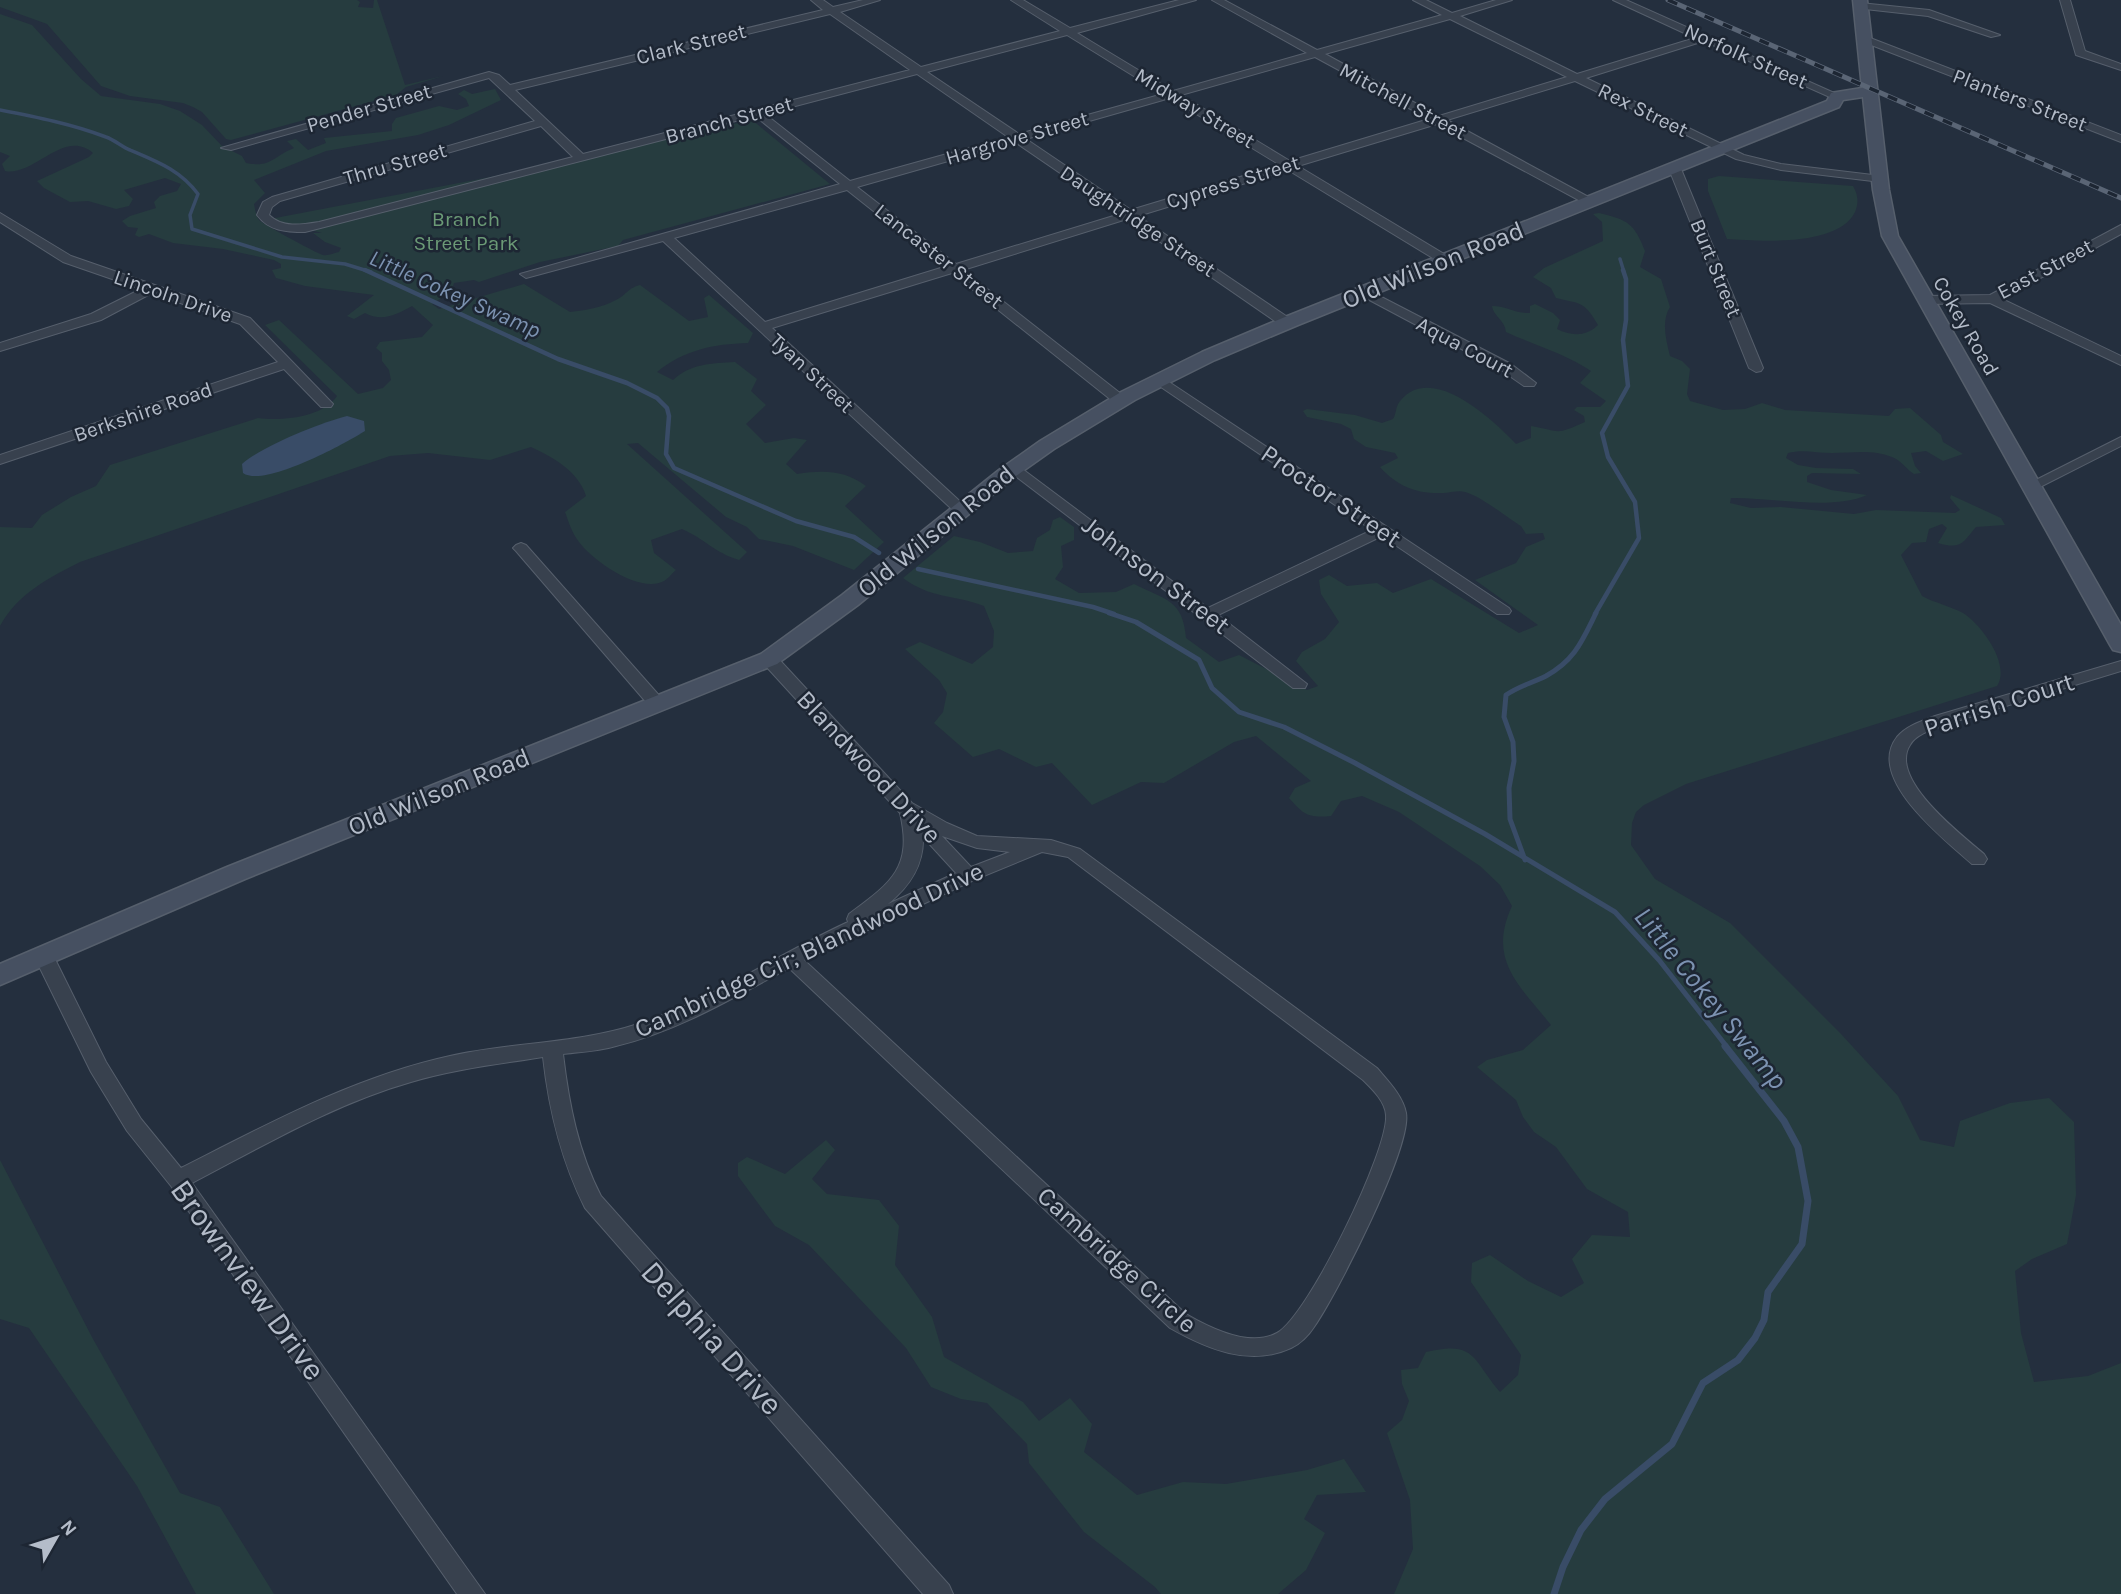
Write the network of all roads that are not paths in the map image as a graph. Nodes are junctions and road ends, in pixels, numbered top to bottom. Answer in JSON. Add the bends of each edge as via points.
{"nodes":[{"id":1,"x":816,"y":0,"type":"edge"},
{"id":2,"x":875,"y":0,"type":"edge"},
{"id":3,"x":1016,"y":0,"type":"edge"},
{"id":4,"x":1191,"y":0,"type":"edge"},
{"id":5,"x":1217,"y":0,"type":"edge"},
{"id":6,"x":1418,"y":0,"type":"edge"},
{"id":7,"x":1507,"y":0,"type":"edge"},
{"id":8,"x":1618,"y":0,"type":"edge"},
{"id":9,"x":2065,"y":0,"type":"edge"},
{"id":10,"x":1860,"y":3,"type":"edge"},
{"id":11,"x":831,"y":11,"type":"junction"},
{"id":12,"x":1450,"y":16,"type":"junction"},
{"id":13,"x":1069,"y":31,"type":"junction"},
{"id":14,"x":1995,"y":35,"type":"dead end"},
{"id":15,"x":1704,"y":38,"type":"junction"},
{"id":16,"x":1865,"y":45,"type":"junction"},
{"id":17,"x":1316,"y":54,"type":"junction"},
{"id":18,"x":2121,"y":67,"type":"edge"},
{"id":19,"x":917,"y":71,"type":"junction"},
{"id":20,"x":1576,"y":77,"type":"junction"},
{"id":21,"x":508,"y":89,"type":"junction"},
{"id":22,"x":1869,"y":92,"type":"junction"},
{"id":23,"x":1172,"y":94,"type":"junction"},
{"id":24,"x":1836,"y":96,"type":"junction"},
{"id":25,"x":757,"y":113,"type":"junction"},
{"id":26,"x":1437,"y":119,"type":"junction"},
{"id":27,"x":542,"y":122,"type":"junction"},
{"id":28,"x":1016,"y":138,"type":"junction"},
{"id":29,"x":2121,"y":139,"type":"edge"},
{"id":30,"x":227,"y":148,"type":"dead end"},
{"id":31,"x":1722,"y":148,"type":"junction"},
{"id":32,"x":581,"y":158,"type":"junction"},
{"id":33,"x":1290,"y":165,"type":"junction"},
{"id":34,"x":1675,"y":169,"type":"junction"},
{"id":35,"x":1881,"y":179,"type":"junction"},
{"id":36,"x":848,"y":185,"type":"junction"},
{"id":37,"x":1590,"y":202,"type":"junction"},
{"id":38,"x":1127,"y":214,"type":"junction"},
{"id":39,"x":0,"y":217,"type":"edge"},
{"id":40,"x":266,"y":221,"type":"joint"},
{"id":41,"x":2121,"y":229,"type":"edge"},
{"id":42,"x":665,"y":237,"type":"junction"},
{"id":43,"x":1445,"y":260,"type":"junction"},
{"id":44,"x":953,"y":267,"type":"junction"},
{"id":45,"x":526,"y":274,"type":"dead end"},
{"id":46,"x":150,"y":289,"type":"junction"},
{"id":47,"x":1364,"y":292,"type":"junction"},
{"id":48,"x":1992,"y":299,"type":"junction"},
{"id":49,"x":1924,"y":300,"type":"junction"},
{"id":50,"x":1287,"y":323,"type":"junction"},
{"id":51,"x":763,"y":327,"type":"junction"},
{"id":52,"x":0,"y":347,"type":"edge"},
{"id":53,"x":2121,"y":361,"type":"edge"},
{"id":54,"x":286,"y":364,"type":"junction"},
{"id":55,"x":1756,"y":368,"type":"dead end"},
{"id":56,"x":1160,"y":380,"type":"junction"},
{"id":57,"x":1529,"y":383,"type":"dead end"},
{"id":58,"x":1120,"y":400,"type":"junction"},
{"id":59,"x":326,"y":404,"type":"dead end"},
{"id":60,"x":2121,"y":441,"type":"edge"},
{"id":61,"x":0,"y":460,"type":"edge"},
{"id":62,"x":1012,"y":468,"type":"junction"},
{"id":63,"x":2031,"y":486,"type":"junction"},
{"id":64,"x":960,"y":509,"type":"junction"},
{"id":65,"x":1382,"y":530,"type":"junction"},
{"id":66,"x":521,"y":548,"type":"dead end"},
{"id":67,"x":1503,"y":611,"type":"dead end"},
{"id":68,"x":1208,"y":614,"type":"junction"},
{"id":69,"x":2121,"y":645,"type":"edge"},
{"id":70,"x":769,"y":659,"type":"junction"},
{"id":71,"x":2121,"y":666,"type":"edge"},
{"id":72,"x":1299,"y":684,"type":"dead end"},
{"id":73,"x":658,"y":705,"type":"junction"},
{"id":74,"x":907,"y":808,"type":"junction"},
{"id":75,"x":1044,"y":847,"type":"junction"},
{"id":76,"x":1978,"y":859,"type":"dead end"},
{"id":77,"x":968,"y":875,"type":"junction"},
{"id":78,"x":827,"y":940,"type":"junction"},
{"id":79,"x":44,"y":956,"type":"junction"},
{"id":80,"x":792,"y":960,"type":"junction"},
{"id":81,"x":0,"y":975,"type":"edge"},
{"id":82,"x":552,"y":1047,"type":"junction"},
{"id":83,"x":178,"y":1181,"type":"junction"},
{"id":84,"x":472,"y":1594,"type":"edge"},
{"id":85,"x":940,"y":1594,"type":"edge"}],
"edges":[{"from":1,"to":11,"type":"street","name":"Daughtridge Street"},
{"from":2,"to":11,"type":"street","name":"Clark Street"},
{"from":3,"to":13,"type":"street","name":"Midway Street"},
{"from":4,"to":13,"type":"street","name":"Branch Street"},
{"from":5,"to":17,"type":"street","name":"Mitchell Street"},
{"from":6,"to":12,"type":"street","name":"Rex Street"},
{"from":7,"to":12,"type":"street","name":"Hargrove Street"},
{"from":8,"to":15,"type":"street","name":"Norfolk Street"},
{"from":9,"to":18,"type":"street","via":[[2080,53]]},
{"from":10,"to":14,"type":"street","via":[[1944,16]]},
{"from":10,"to":16,"type":"street","name":"Cokey Road"},
{"from":11,"to":19,"type":"street","name":"Daughtridge Street"},
{"from":11,"to":21,"type":"street","name":"Clark Street"},
{"from":12,"to":17,"type":"street","name":"Hargrove Street"},
{"from":12,"to":20,"type":"street","name":"Rex Street"},
{"from":13,"to":19,"type":"street","name":"Branch Street"},
{"from":13,"to":23,"type":"street","name":"Midway Street"},
{"from":15,"to":20,"type":"street","name":"Cypress Street"},
{"from":15,"to":24,"type":"street","name":"Norfolk Street"},
{"from":16,"to":22,"type":"street","name":"Cokey Road"},
{"from":16,"to":29,"type":"street","name":"Planters Street","via":[[1919,60]]},
{"from":17,"to":23,"type":"street","name":"Hargrove Street"},
{"from":17,"to":26,"type":"street","name":"Mitchell Street"},
{"from":19,"to":25,"type":"street","name":"Branch Street"},
{"from":19,"to":28,"type":"street","name":"Daughtridge Street"},
{"from":20,"to":26,"type":"street","name":"Cypress Street"},
{"from":20,"to":31,"type":"street","name":"Rex Street"},
{"from":21,"to":27,"type":"street"},
{"from":21,"to":30,"type":"street","name":"Pender Street","via":[[495,77],[480,76]]},
{"from":22,"to":24,"type":"street","name":"Old Wilson Road"},
{"from":22,"to":35,"type":"street","name":"Cokey Road"},
{"from":23,"to":28,"type":"street","name":"Hargrove Street"},
{"from":23,"to":33,"type":"street","name":"Midway Street"},
{"from":24,"to":31,"type":"street","name":"Old Wilson Road","via":[[1834,104]]},
{"from":25,"to":32,"type":"street","name":"Branch Street"},
{"from":25,"to":36,"type":"street","name":"Lancaster Street"},
{"from":26,"to":33,"type":"street","name":"Cypress Street"},
{"from":26,"to":37,"type":"street","name":"Mitchell Street"},
{"from":27,"to":32,"type":"street"},
{"from":27,"to":40,"type":"street","name":"Thru Street","via":[[270,201],[263,215]]},
{"from":28,"to":36,"type":"street","name":"Hargrove Street"},
{"from":28,"to":38,"type":"street","name":"Daughtridge Street"},
{"from":31,"to":34,"type":"street","name":"Old Wilson Road"},
{"from":31,"to":35,"type":"street","name":"Rex Street","via":[[1767,165]]},
{"from":32,"to":40,"type":"street","name":"Branch Street","via":[[319,226],[290,228]]},
{"from":33,"to":38,"type":"street","name":"Cypress Street"},
{"from":33,"to":43,"type":"street","name":"Midway Street"},
{"from":34,"to":37,"type":"street","name":"Old Wilson Road"},
{"from":34,"to":55,"type":"street","name":"Burt Street"},
{"from":35,"to":49,"type":"street","name":"Cokey Road","via":[[1890,236]]},
{"from":36,"to":42,"type":"street","name":"Hargrove Street"},
{"from":36,"to":44,"type":"street","name":"Lancaster Street"},
{"from":37,"to":43,"type":"street","name":"Old Wilson Road"},
{"from":38,"to":44,"type":"street","name":"Cypress Street"},
{"from":38,"to":50,"type":"street","name":"Daughtridge Street"},
{"from":39,"to":46,"type":"street","name":"Lincoln Drive","via":[[16,232],[56,254]]},
{"from":41,"to":48,"type":"street","name":"East Street"},
{"from":42,"to":45,"type":"street","name":"Hargrove Street"},
{"from":42,"to":51,"type":"street","name":"Tyan Street"},
{"from":43,"to":47,"type":"street","name":"Old Wilson Road"},
{"from":44,"to":51,"type":"street","name":"Cypress Street"},
{"from":44,"to":58,"type":"street","name":"Lancaster Street"},
{"from":46,"to":52,"type":"street","via":[[96,317]]},
{"from":46,"to":54,"type":"street","name":"Lincoln Drive","via":[[245,321]]},
{"from":47,"to":50,"type":"street","name":"Old Wilson Road"},
{"from":47,"to":57,"type":"street","name":"Aqua Court"},
{"from":48,"to":49,"type":"street","name":"East Street"},
{"from":48,"to":53,"type":"street"},
{"from":49,"to":63,"type":"street","name":"Cokey Road"},
{"from":50,"to":56,"type":"street","name":"Old Wilson Road"},
{"from":51,"to":64,"type":"street","name":"Tyan Street"},
{"from":54,"to":59,"type":"street","name":"Lincoln Drive"},
{"from":54,"to":61,"type":"street","name":"Berkshire Road"},
{"from":56,"to":58,"type":"street","name":"Old Wilson Road"},
{"from":56,"to":65,"type":"street","name":"Proctor Street"},
{"from":58,"to":62,"type":"street","name":"Old Wilson Road"},
{"from":60,"to":63,"type":"street"},
{"from":62,"to":64,"type":"street","name":"Old Wilson Road"},
{"from":62,"to":68,"type":"street","name":"Johnson Street"},
{"from":63,"to":69,"type":"street","name":"Cokey Road"},
{"from":64,"to":70,"type":"street","name":"Old Wilson Road","via":[[838,610]]},
{"from":65,"to":67,"type":"street","name":"Proctor Street"},
{"from":65,"to":68,"type":"street"},
{"from":66,"to":73,"type":"street"},
{"from":68,"to":72,"type":"street","name":"Johnson Street"},
{"from":70,"to":73,"type":"street","name":"Old Wilson Road"},
{"from":70,"to":74,"type":"street","name":"Blandwood Drive"},
{"from":71,"to":76,"type":"street","name":"Parrish Court","via":[[1941,720],[1904,740],[1898,762],[1906,788]]},
{"from":73,"to":79,"type":"street","name":"Old Wilson Road","via":[[249,868]]},
{"from":74,"to":75,"type":"street","name":"Cambridge Circle","via":[[977,843]]},
{"from":74,"to":77,"type":"street","name":"Blandwood Drive"},
{"from":74,"to":78,"type":"street","via":[[916,840],[911,868],[892,890]]},
{"from":75,"to":77,"type":"street","name":"Cambridge Cir; Blandwood Drive"},
{"from":75,"to":80,"type":"street","name":"Cambridge Circle","via":[[1059,846],[1074,853],[1370,1074],[1388,1093],[1396,1115],[1395,1138],[1385,1165],[1306,1321],[1287,1339],[1265,1347],[1236,1344],[1203,1336],[1178,1321]]},
{"from":77,"to":78,"type":"street","name":"Cambridge Cir; Blandwood Drive"},
{"from":78,"to":80,"type":"street","name":"Cambridge Cir; Blandwood Drive"},
{"from":79,"to":81,"type":"street","name":"Old Wilson Road"},
{"from":79,"to":83,"type":"street","name":"Brownview Drive","via":[[98,1066],[134,1125]]},
{"from":80,"to":82,"type":"street","name":"Cambridge Cir; Blandwood Drive","via":[[649,1028],[615,1039]]},
{"from":82,"to":83,"type":"street","name":"Cambridge Cir; Blandwood Drive","via":[[452,1063],[364,1089],[288,1121]]},
{"from":82,"to":85,"type":"street","name":"Delphia Drive","via":[[565,1135],[593,1202]]},
{"from":83,"to":84,"type":"street","name":"Brownview Drive"}]}
